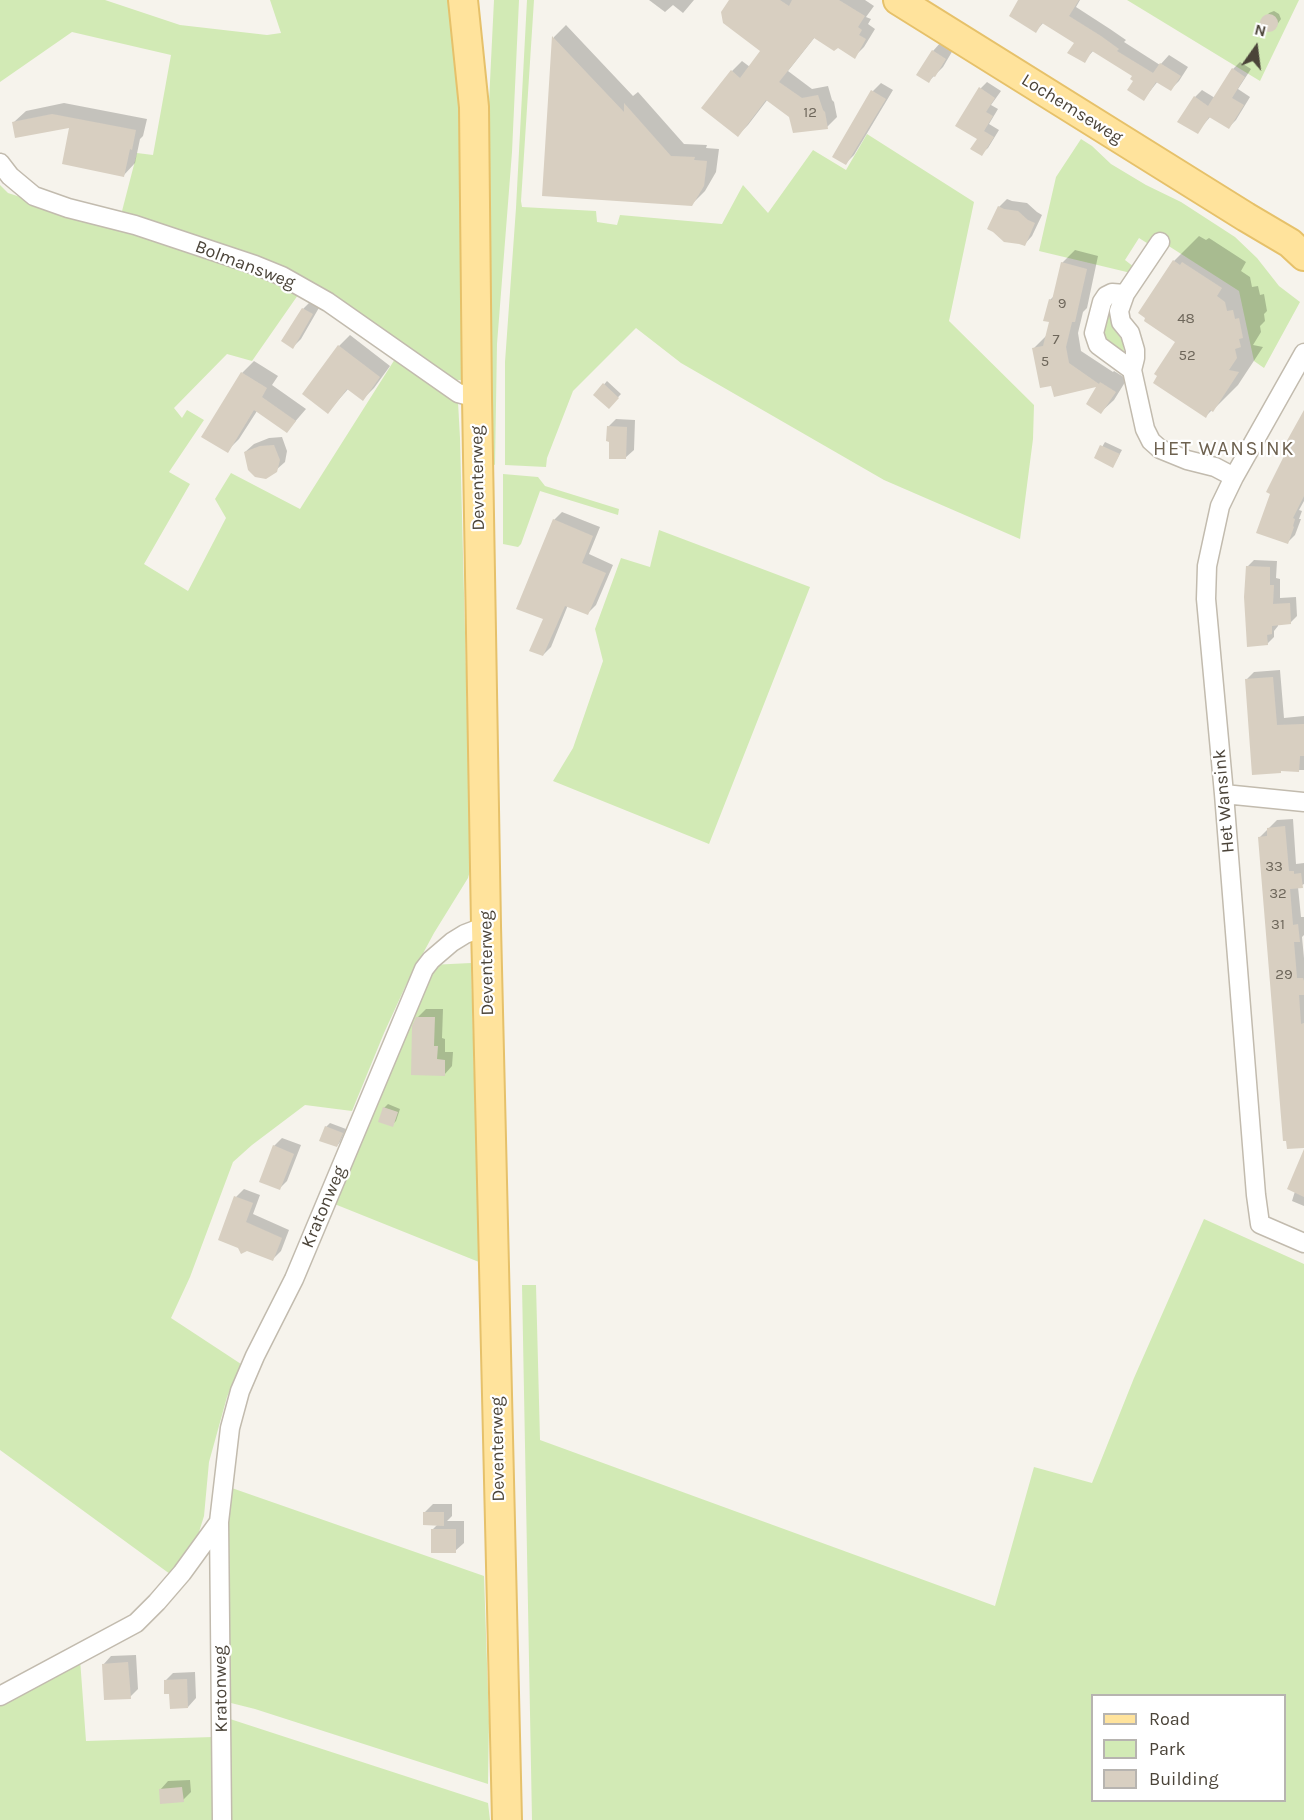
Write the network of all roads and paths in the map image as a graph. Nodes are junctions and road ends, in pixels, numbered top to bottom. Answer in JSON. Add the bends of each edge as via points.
{"nodes":[{"id":1,"x":463,"y":0,"type":"edge"},
{"id":2,"x":481,"y":0,"type":"edge"},
{"id":3,"x":898,"y":0,"type":"edge"},
{"id":4,"x":474,"y":107,"type":"junction"},
{"id":5,"x":0,"y":163,"type":"edge"},
{"id":6,"x":1246,"y":218,"type":"junction"},
{"id":7,"x":1160,"y":242,"type":"dead end"},
{"id":8,"x":1304,"y":256,"type":"edge"},
{"id":9,"x":1304,"y":277,"type":"edge"},
{"id":10,"x":1125,"y":294,"type":"junction"},
{"id":11,"x":1304,"y":352,"type":"edge"},
{"id":12,"x":1132,"y":370,"type":"junction"},
{"id":13,"x":477,"y":398,"type":"junction"},
{"id":14,"x":1234,"y":477,"type":"junction"},
{"id":15,"x":1224,"y":794,"type":"junction"},
{"id":16,"x":1304,"y":802,"type":"edge"},
{"id":17,"x":486,"y":926,"type":"junction"},
{"id":18,"x":1304,"y":1243,"type":"edge"},
{"id":19,"x":219,"y":1522,"type":"junction"},
{"id":20,"x":0,"y":1696,"type":"edge"},
{"id":21,"x":222,"y":1820,"type":"edge"},
{"id":22,"x":507,"y":1820,"type":"edge"}],
"edges":[{"from":1,"to":4,"type":"main road","name":"Deventerweg"},
{"from":2,"to":4,"type":"main road","name":"Deventerweg"},
{"from":3,"to":6,"type":"main road","name":"Lochemseweg"},
{"from":4,"to":13,"type":"main road","name":"Deventerweg"},
{"from":5,"to":13,"type":"street","name":"Bolmansweg","via":[[34,196],[135,225],[282,276],[328,302],[458,393]]},
{"from":6,"to":8,"type":"main road","name":"Lochemseweg","via":[[1290,243]]},
{"from":6,"to":9,"type":"main road","name":"Lochemseweg"},
{"from":7,"to":10,"type":"street"},
{"from":10,"to":12,"type":"street","via":[[1119,318],[1130,333],[1135,350]]},
{"from":10,"to":12,"type":"street","via":[[1112,293],[1102,302],[1094,333],[1098,345]]},
{"from":11,"to":14,"type":"street","name":"Het Wansink"},
{"from":12,"to":14,"type":"street","via":[[1151,441],[1160,449]]},
{"from":13,"to":17,"type":"main road","name":"Deventerweg"},
{"from":14,"to":15,"type":"street","name":"Het Wansink","via":[[1220,506],[1207,566],[1206,599]]},
{"from":15,"to":16,"type":"street"},
{"from":15,"to":18,"type":"street","name":"Het Wansink","via":[[1260,1224]]},
{"from":17,"to":19,"type":"street","name":"Kratonweg","via":[[452,942],[424,969],[294,1279],[240,1391],[230,1428]]},
{"from":17,"to":22,"type":"main road","name":"Deventerweg"},
{"from":19,"to":20,"type":"street","name":"Kratonweg","via":[[182,1574],[136,1623]]},
{"from":19,"to":21,"type":"street","name":"Kratonweg"}]}
